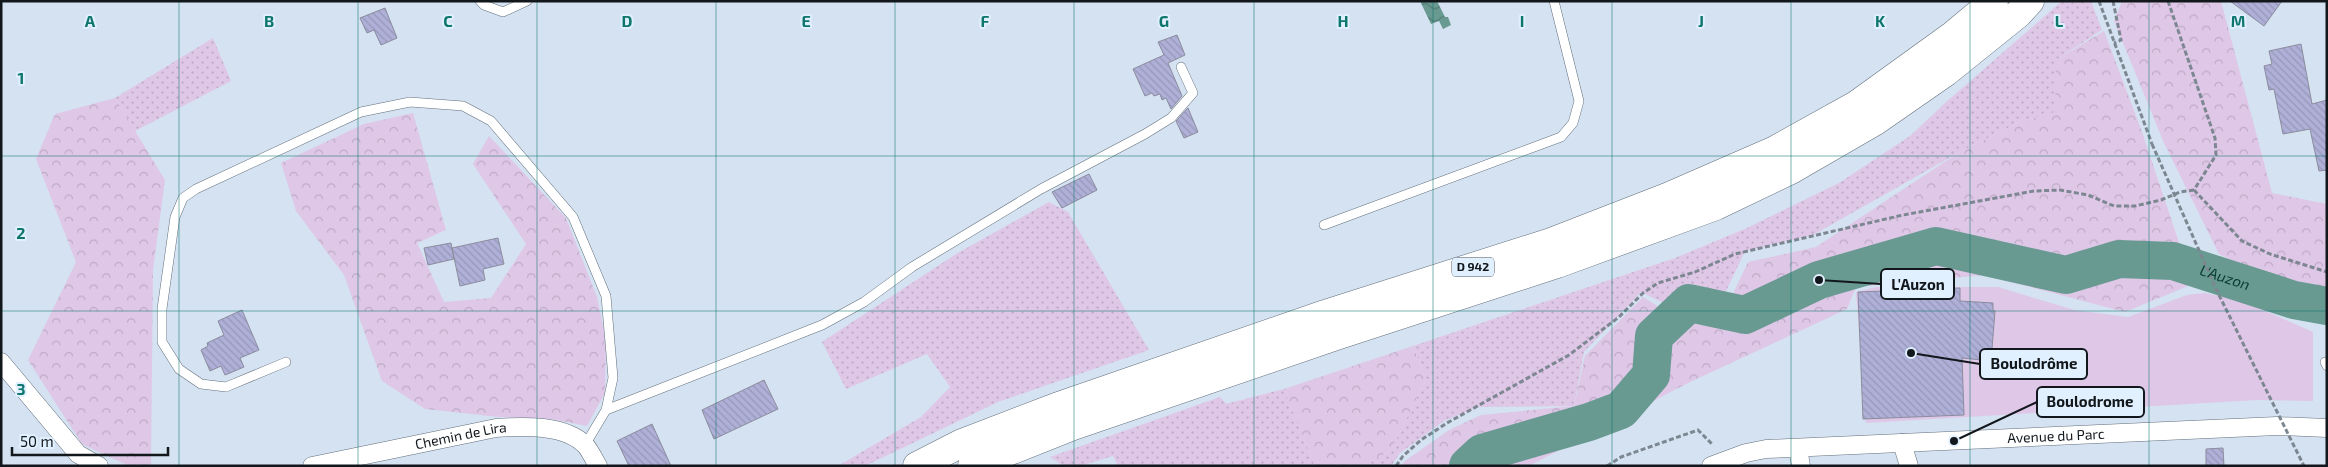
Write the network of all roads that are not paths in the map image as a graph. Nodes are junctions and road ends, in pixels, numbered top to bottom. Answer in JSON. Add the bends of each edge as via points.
{"nodes":[{"id":1,"x":480,"y":1,"type":"edge"},
{"id":2,"x":526,"y":1,"type":"edge"},
{"id":3,"x":1554,"y":1,"type":"edge"},
{"id":4,"x":1994,"y":1,"type":"edge"},
{"id":5,"x":2030,"y":1,"type":"edge"},
{"id":6,"x":1181,"y":67,"type":"dead end"},
{"id":7,"x":1324,"y":224,"type":"dead end"},
{"id":8,"x":1,"y":362,"type":"edge"},
{"id":9,"x":286,"y":362,"type":"dead end"},
{"id":10,"x":606,"y":410,"type":"junction"},
{"id":11,"x":2327,"y":428,"type":"edge"},
{"id":12,"x":1902,"y":443,"type":"junction"},
{"id":13,"x":585,"y":445,"type":"junction"},
{"id":14,"x":1798,"y":448,"type":"junction"},
{"id":15,"x":1719,"y":462,"type":"edge"},
{"id":16,"x":99,"y":466,"type":"edge"},
{"id":17,"x":312,"y":466,"type":"edge"},
{"id":18,"x":598,"y":466,"type":"edge"},
{"id":19,"x":918,"y":466,"type":"edge"},
{"id":20,"x":972,"y":466,"type":"edge"},
{"id":21,"x":1801,"y":466,"type":"edge"},
{"id":22,"x":1909,"y":466,"type":"edge"}],
"edges":[{"from":1,"to":2,"type":"lane","via":[[504,12]]},
{"from":3,"to":7,"type":"lane","via":[[1579,101],[1573,123],[1561,137]]},
{"from":4,"to":19,"type":"main road","number":"D 942","via":[[1856,105],[1775,150],[1667,198],[1551,242],[1325,314],[1056,407],[962,443]]},
{"from":5,"to":20,"type":"main road","number":"D 942","via":[[1946,72],[1874,122],[1792,170],[1716,206],[1557,264],[1073,426]]},
{"from":6,"to":10,"type":"lane","via":[[1193,93],[1171,118],[1042,189],[912,267],[864,302],[822,325]]},
{"from":8,"to":16,"type":"street","via":[[78,454]]},
{"from":9,"to":10,"type":"lane","via":[[226,387],[201,384],[179,369],[162,342],[162,309],[174,216],[182,198],[361,112],[410,102],[463,106],[491,121],[573,217],[606,296],[613,378]]},
{"from":10,"to":13,"type":"lane"},
{"from":11,"to":12,"type":"street","name":"Avenue du Parc","via":[[2252,427]]},
{"from":12,"to":14,"type":"street","name":"Avenue du Parc"},
{"from":12,"to":22,"type":"street"},
{"from":13,"to":17,"type":"street","name":"Chemin de Lira","via":[[561,432],[526,426],[496,428]]},
{"from":13,"to":18,"type":"street","name":"Chemin de Lira"},
{"from":14,"to":15,"type":"street","name":"Avenue du Parc","via":[[1766,450]]},
{"from":14,"to":21,"type":"street"}]}
